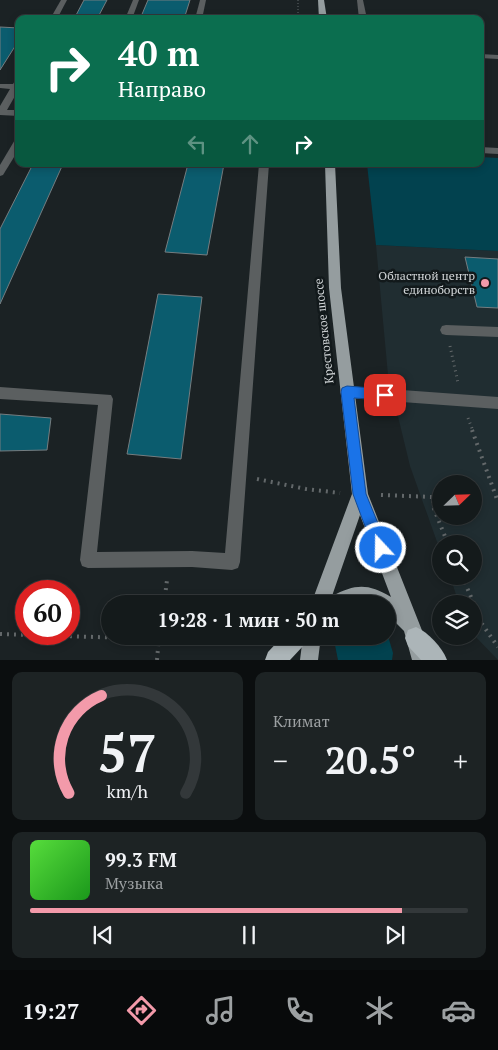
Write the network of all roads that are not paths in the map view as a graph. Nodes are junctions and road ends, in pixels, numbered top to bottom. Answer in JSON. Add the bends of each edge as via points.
{"nodes":[{"id":1,"x":64,"y":0,"type":"edge"},
{"id":2,"x":136,"y":0,"type":"edge"},
{"id":3,"x":203,"y":0,"type":"edge"},
{"id":4,"x":321,"y":0,"type":"edge"},
{"id":5,"x":360,"y":0,"type":"edge"},
{"id":6,"x":55,"y":15,"type":"edge"},
{"id":7,"x":130,"y":15,"type":"edge"},
{"id":8,"x":199,"y":15,"type":"edge"},
{"id":9,"x":323,"y":15,"type":"edge"},
{"id":10,"x":362,"y":15,"type":"edge"},
{"id":11,"x":484,"y":56,"type":"edge"},
{"id":12,"x":498,"y":57,"type":"edge"},
{"id":13,"x":15,"y":84,"type":"edge"},
{"id":14,"x":0,"y":86,"type":"edge"},
{"id":15,"x":15,"y":88,"type":"edge"},
{"id":16,"x":1,"y":112,"type":"edge"},
{"id":17,"x":15,"y":112,"type":"edge"},
{"id":18,"x":15,"y":147,"type":"edge"},
{"id":19,"x":484,"y":150,"type":"edge"},
{"id":20,"x":498,"y":151,"type":"edge"},
{"id":21,"x":264,"y":167,"type":"edge"},
{"id":22,"x":330,"y":167,"type":"edge"},
{"id":23,"x":0,"y":173,"type":"edge"},
{"id":24,"x":446,"y":330,"type":"dead end"},
{"id":25,"x":498,"y":332,"type":"edge"},
{"id":26,"x":347,"y":392,"type":"junction"},
{"id":27,"x":0,"y":393,"type":"edge"},
{"id":28,"x":498,"y":403,"type":"edge"},
{"id":29,"x":360,"y":494,"type":"junction"},
{"id":30,"x":323,"y":595,"type":"edge"},
{"id":31,"x":396,"y":611,"type":"edge"},
{"id":32,"x":416,"y":638,"type":"junction"},
{"id":33,"x":308,"y":649,"type":"edge"},
{"id":34,"x":276,"y":660,"type":"edge"},
{"id":35,"x":421,"y":660,"type":"edge"},
{"id":36,"x":436,"y":660,"type":"edge"}],
"edges":[{"from":1,"to":6,"type":"street"},
{"from":2,"to":7,"type":"street"},
{"from":3,"to":8,"type":"street"},
{"from":4,"to":9,"type":"main road"},
{"from":5,"to":10,"type":"street"},
{"from":11,"to":12,"type":"street"},
{"from":13,"to":14,"type":"street"},
{"from":15,"to":16,"type":"street"},
{"from":16,"to":17,"type":"street"},
{"from":18,"to":23,"type":"street"},
{"from":19,"to":20,"type":"street"},
{"from":21,"to":27,"type":"street","via":[[232,562],[88,560],[106,399]]},
{"from":22,"to":26,"type":"main road","name":"Крестовское шоссе","via":[[335,288]]},
{"from":24,"to":25,"type":"street"},
{"from":26,"to":28,"type":"street"},
{"from":26,"to":29,"type":"main road","name":"Крестовское шоссе"},
{"from":29,"to":30,"type":"main road","name":"Крестовское шоссе"},
{"from":29,"to":32,"type":"main road","name":"Крестовское шоссе"},
{"from":31,"to":32,"type":"main road"},
{"from":32,"to":35,"type":"main road","name":"Крестовское шоссе"},
{"from":32,"to":36,"type":"highway"},
{"from":33,"to":34,"type":"highway"}]}
